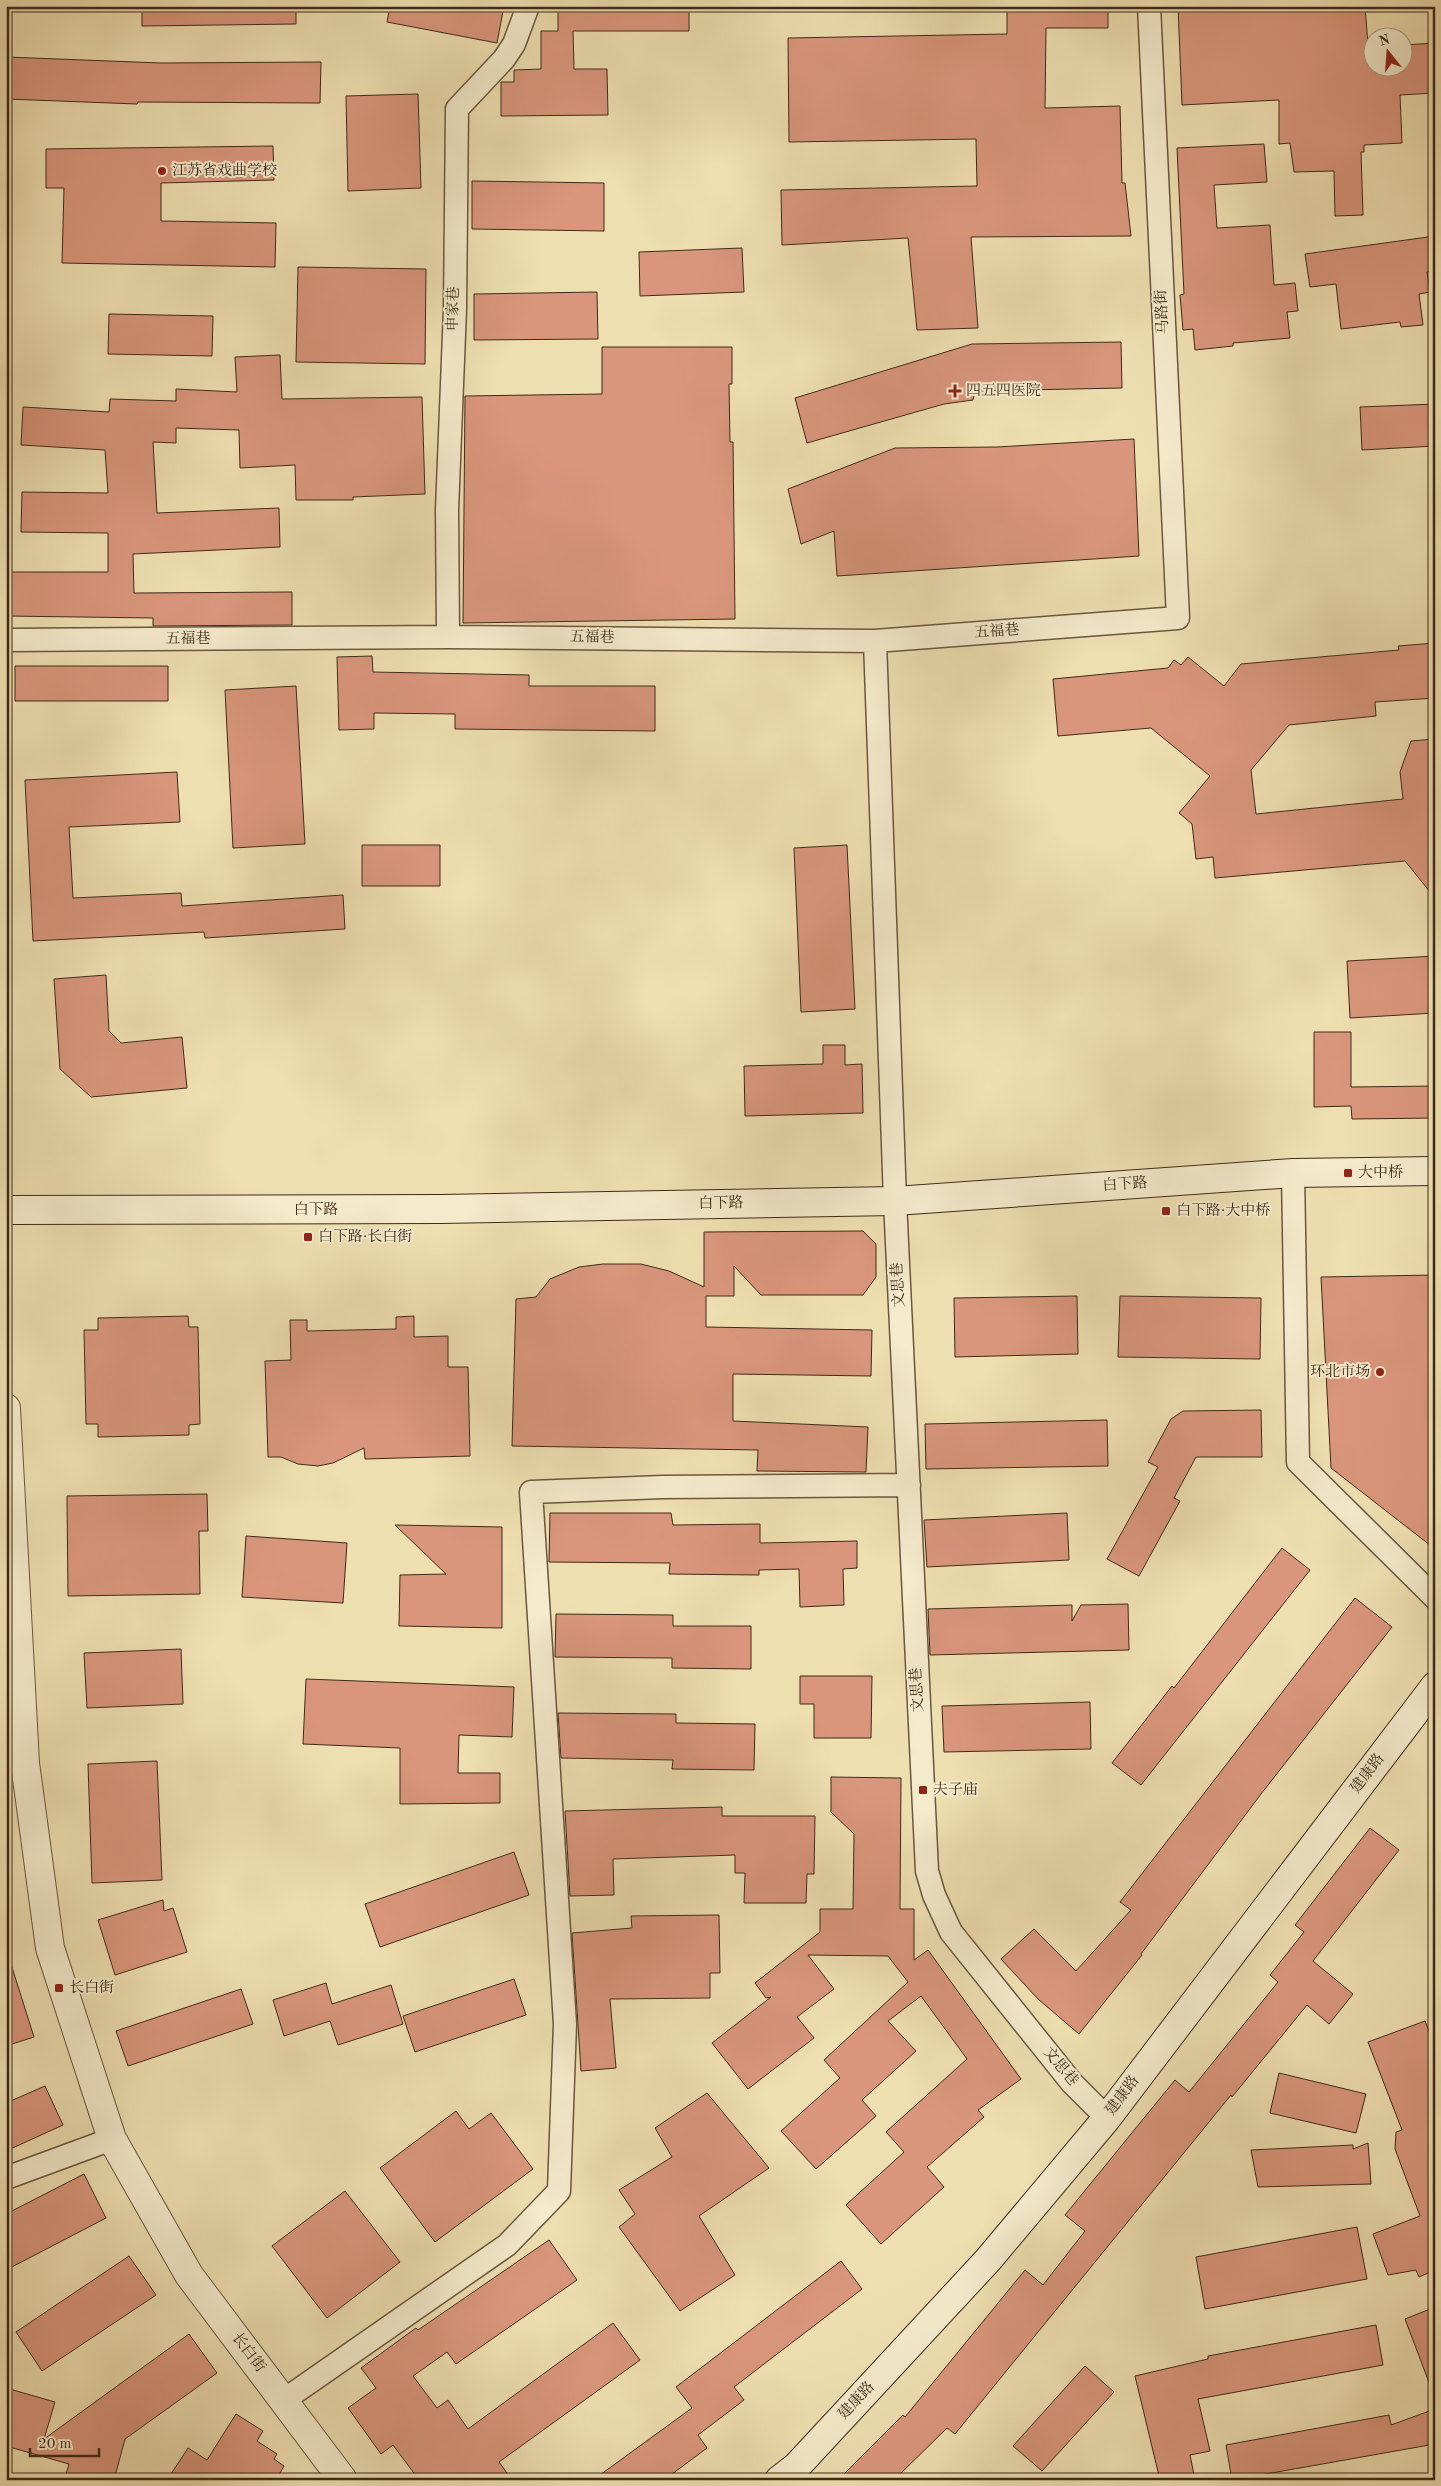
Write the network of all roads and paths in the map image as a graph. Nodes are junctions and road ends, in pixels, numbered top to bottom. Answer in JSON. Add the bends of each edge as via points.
{"nodes":[{"id":1,"x":528,"y":6,"type":"edge"},
{"id":2,"x":1149,"y":6,"type":"edge"},
{"id":3,"x":1178,"y":618,"type":"joint"},
{"id":4,"x":448,"y":637,"type":"junction"},
{"id":5,"x":6,"y":640,"type":"edge"},
{"id":6,"x":876,"y":641,"type":"junction"},
{"id":7,"x":1435,"y":1171,"type":"edge"},
{"id":8,"x":1293,"y":1173,"type":"junction"},
{"id":9,"x":895,"y":1201,"type":"junction"},
{"id":10,"x":6,"y":1210,"type":"edge"},
{"id":11,"x":6,"y":1408,"type":"edge"},
{"id":12,"x":909,"y":1485,"type":"junction"},
{"id":13,"x":1435,"y":1598,"type":"edge"},
{"id":14,"x":1435,"y":1686,"type":"edge"},
{"id":15,"x":1106,"y":2118,"type":"junction"},
{"id":16,"x":112,"y":2139,"type":"junction"},
{"id":17,"x":6,"y":2178,"type":"edge"},
{"id":18,"x":284,"y":2400,"type":"junction"},
{"id":19,"x":343,"y":2480,"type":"edge"},
{"id":20,"x":779,"y":2480,"type":"edge"}],
"edges":[{"from":1,"to":4,"type":"street","name":"申家巷","via":[[514,44],[504,59],[457,109],[455,309],[447,510]]},
{"from":2,"to":3,"type":"street","name":"马路街"},
{"from":3,"to":6,"type":"street","name":"五福巷"},
{"from":4,"to":5,"type":"street","name":"五福巷"},
{"from":4,"to":6,"type":"street","name":"五福巷"},
{"from":6,"to":9,"type":"street","name":"文思巷"},
{"from":7,"to":8,"type":"main road","name":"白下路"},
{"from":8,"to":9,"type":"main road","name":"白下路"},
{"from":8,"to":13,"type":"street","via":[[1298,1462]]},
{"from":9,"to":10,"type":"main road","name":"白下路","via":[[441,1209]]},
{"from":9,"to":12,"type":"street","name":"文思巷"},
{"from":11,"to":16,"type":"main road","name":"长白街","via":[[25,1763],[48,1939]]},
{"from":12,"to":15,"type":"street","name":"文思巷","via":[[927,1871],[951,1932],[1072,2082]]},
{"from":12,"to":18,"type":"street","via":[[663,1487],[531,1492],[565,2024],[559,2191],[506,2245]]},
{"from":14,"to":15,"type":"main road","name":"建康路"},
{"from":15,"to":20,"type":"main road","name":"建康路","via":[[988,2260],[797,2466]]},
{"from":16,"to":17,"type":"street"},
{"from":16,"to":18,"type":"main road","name":"长白街","via":[[189,2275]]},
{"from":18,"to":19,"type":"main road","name":"长白街"}]}
